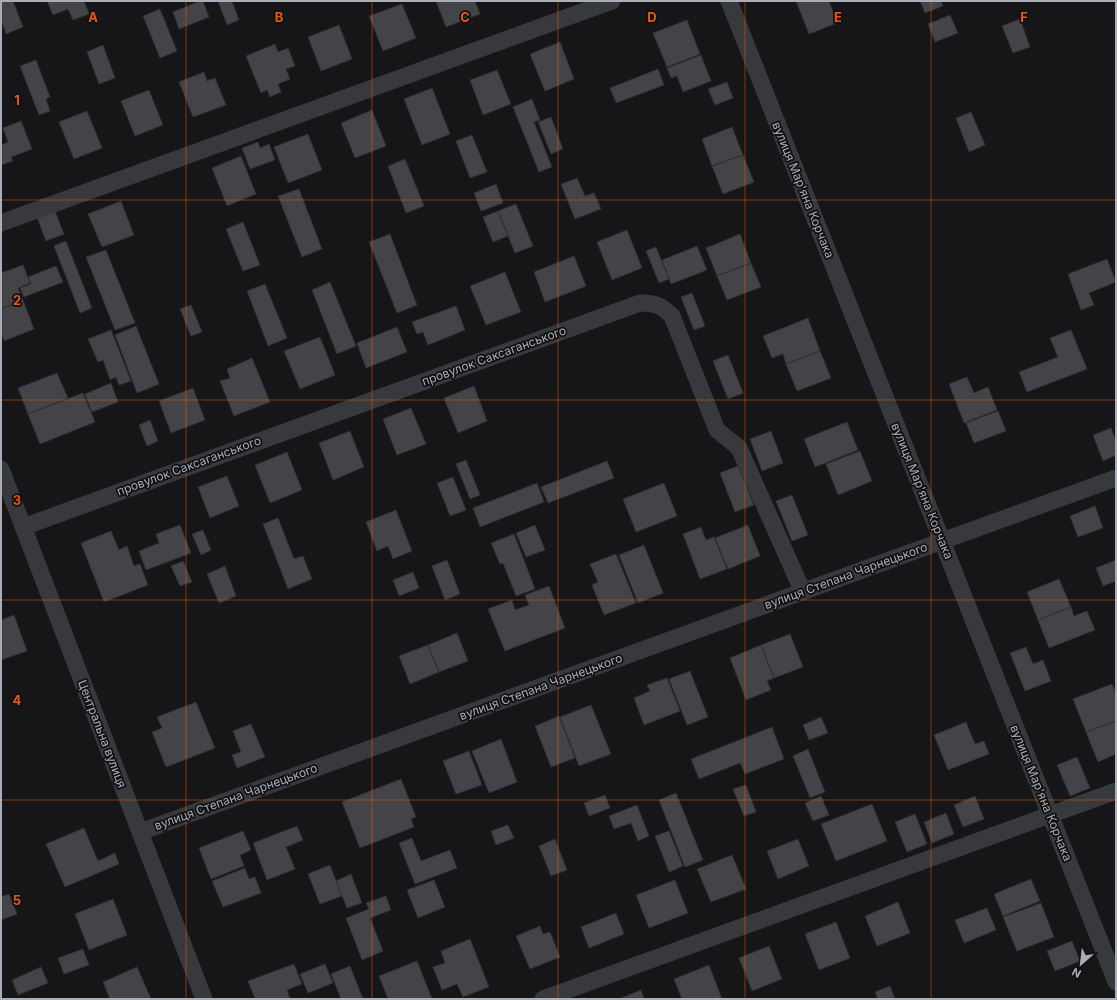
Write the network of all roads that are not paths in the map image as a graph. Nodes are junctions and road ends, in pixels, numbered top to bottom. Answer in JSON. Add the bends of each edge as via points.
{"nodes":[{"id":1,"x":612,"y":1,"type":"edge"},
{"id":2,"x":729,"y":1,"type":"edge"},
{"id":3,"x":1,"y":223,"type":"edge"},
{"id":4,"x":1,"y":469,"type":"edge"},
{"id":5,"x":1116,"y":478,"type":"edge"},
{"id":6,"x":5,"y":488,"type":"edge"},
{"id":7,"x":1,"y":506,"type":"edge"},
{"id":8,"x":23,"y":526,"type":"junction"},
{"id":9,"x":942,"y":541,"type":"junction"},
{"id":10,"x":803,"y":592,"type":"junction"},
{"id":11,"x":1116,"y":791,"type":"edge"},
{"id":12,"x":1050,"y":815,"type":"junction"},
{"id":13,"x":140,"y":832,"type":"junction"},
{"id":14,"x":1116,"y":982,"type":"edge"},
{"id":15,"x":204,"y":999,"type":"edge"},
{"id":16,"x":543,"y":999,"type":"edge"}],
"edges":[{"from":1,"to":3,"type":"street"},
{"from":2,"to":9,"type":"street","name":"вулиця Мар'яна Корчака"},
{"from":4,"to":6,"type":"street","name":"Центральна вулиця"},
{"from":5,"to":9,"type":"street","name":"вулиця Степана Чарнецького"},
{"from":6,"to":7,"type":"street"},
{"from":6,"to":8,"type":"street","name":"Центральна вулиця"},
{"from":8,"to":10,"type":"street","name":"провулок Саксаганського","via":[[640,303],[654,303],[665,308],[672,316],[717,430],[739,448]]},
{"from":8,"to":13,"type":"street","name":"Центральна вулиця"},
{"from":9,"to":10,"type":"street","name":"вулиця Степана Чарнецького"},
{"from":9,"to":12,"type":"street","name":"вулиця Мар'яна Корчака"},
{"from":10,"to":13,"type":"street","name":"вулиця Степана Чарнецького"},
{"from":11,"to":12,"type":"street"},
{"from":12,"to":14,"type":"street","name":"вулиця Мар'яна Корчака"},
{"from":12,"to":16,"type":"street"},
{"from":13,"to":15,"type":"street","name":"Центральна вулиця"}]}
